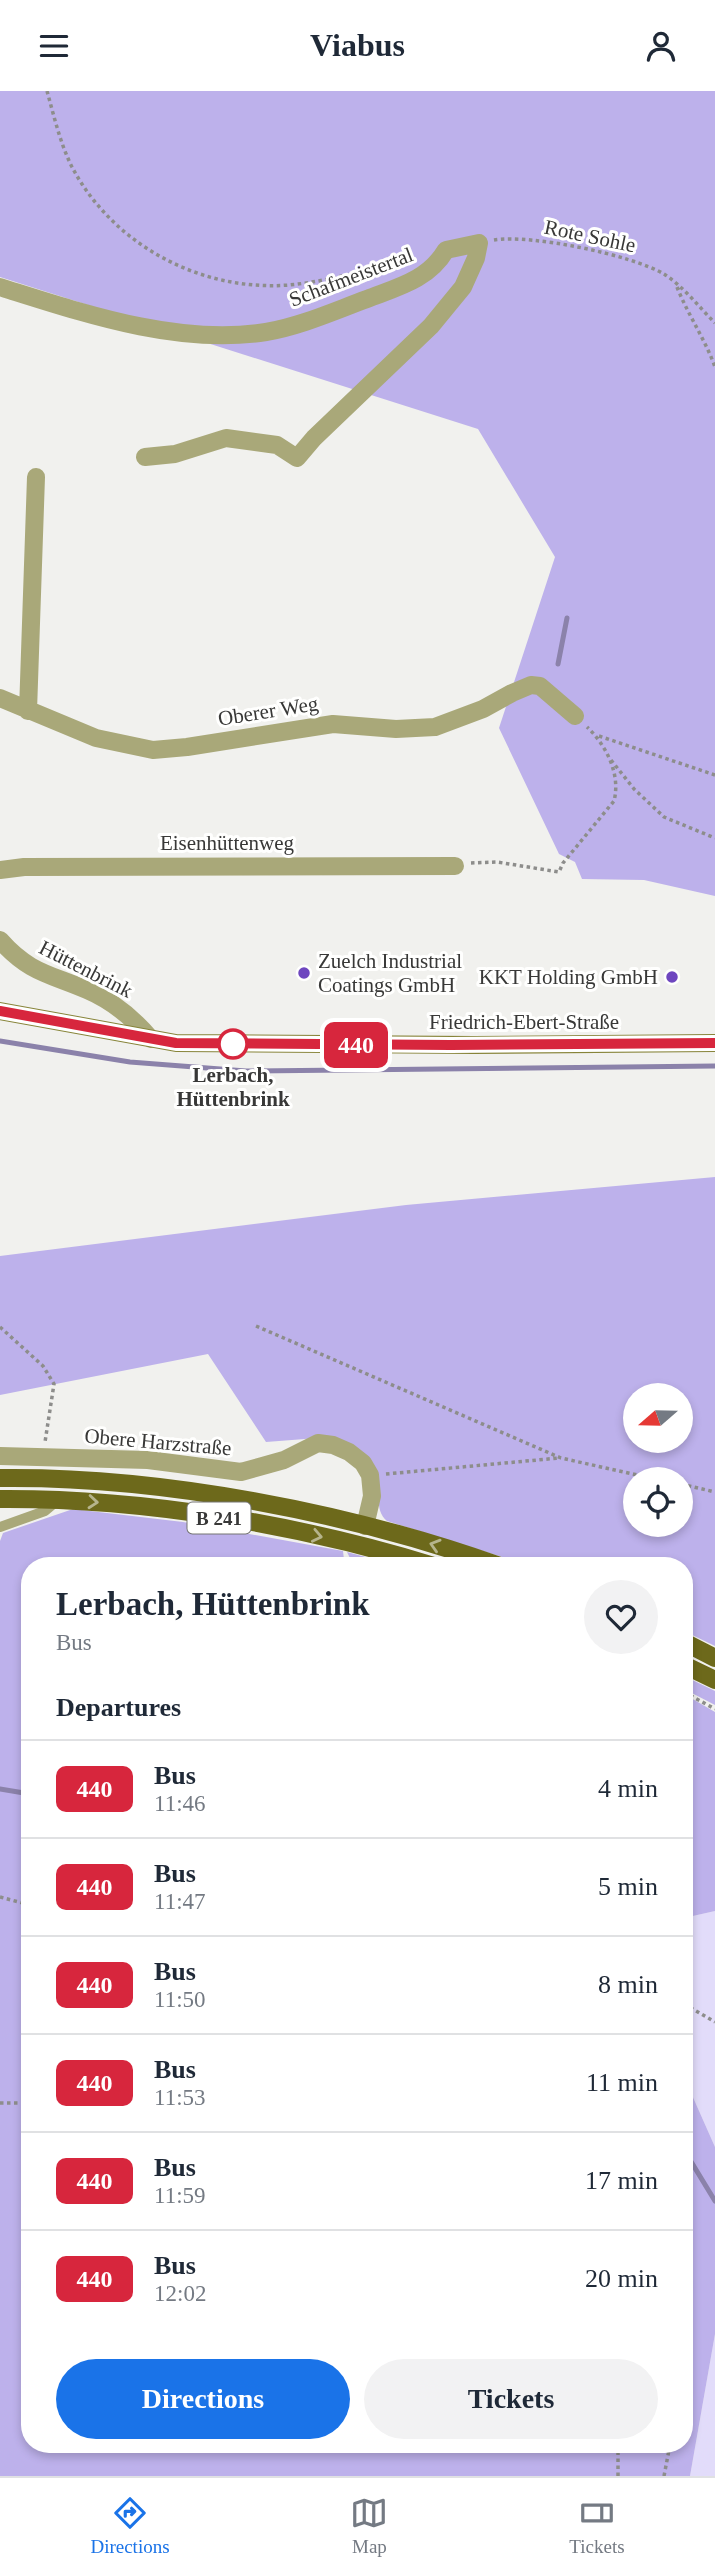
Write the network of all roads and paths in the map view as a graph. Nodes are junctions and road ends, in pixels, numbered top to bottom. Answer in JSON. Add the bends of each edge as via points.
{"nodes":[{"id":1,"x":47,"y":91,"type":"edge"},
{"id":2,"x":478,"y":243,"type":"junction"},
{"id":3,"x":418,"y":257,"type":"dead end"},
{"id":4,"x":676,"y":284,"type":"junction"},
{"id":5,"x":0,"y":287,"type":"edge"},
{"id":6,"x":715,"y":323,"type":"edge"},
{"id":7,"x":715,"y":367,"type":"edge"},
{"id":8,"x":145,"y":457,"type":"dead end"},
{"id":9,"x":36,"y":477,"type":"dead end"},
{"id":10,"x":0,"y":698,"type":"edge"},
{"id":11,"x":28,"y":711,"type":"junction"},
{"id":12,"x":579,"y":719,"type":"joint"},
{"id":13,"x":597,"y":736,"type":"junction"},
{"id":14,"x":609,"y":759,"type":"junction"},
{"id":15,"x":715,"y":775,"type":"edge"},
{"id":16,"x":715,"y":838,"type":"edge"},
{"id":17,"x":454,"y":866,"type":"joint"},
{"id":18,"x":0,"y":870,"type":"edge"},
{"id":19,"x":0,"y":940,"type":"edge"},
{"id":20,"x":0,"y":1011,"type":"edge"},
{"id":21,"x":151,"y":1039,"type":"junction"},
{"id":22,"x":715,"y":1043,"type":"edge"},
{"id":23,"x":256,"y":1326,"type":"dead end"},
{"id":24,"x":0,"y":1327,"type":"edge"},
{"id":25,"x":0,"y":1456,"type":"edge"},
{"id":26,"x":43,"y":1458,"type":"junction"},
{"id":27,"x":561,"y":1458,"type":"junction"},
{"id":28,"x":623,"y":1472,"type":"edge"},
{"id":29,"x":370,"y":1475,"type":"junction"},
{"id":30,"x":0,"y":1478,"type":"edge"},
{"id":31,"x":693,"y":1487,"type":"edge"},
{"id":32,"x":715,"y":1492,"type":"edge"},
{"id":33,"x":0,"y":1499,"type":"edge"},
{"id":34,"x":59,"y":1500,"type":"junction"},
{"id":35,"x":365,"y":1526,"type":"junction"},
{"id":36,"x":0,"y":1527,"type":"edge"},
{"id":37,"x":400,"y":1557,"type":"edge"},
{"id":38,"x":470,"y":1557,"type":"edge"},
{"id":39,"x":693,"y":1647,"type":"edge"},
{"id":40,"x":715,"y":1658,"type":"edge"},
{"id":41,"x":693,"y":1669,"type":"edge"},
{"id":42,"x":715,"y":1680,"type":"edge"},
{"id":43,"x":693,"y":1697,"type":"edge"},
{"id":44,"x":715,"y":1709,"type":"edge"},
{"id":45,"x":0,"y":1897,"type":"edge"},
{"id":46,"x":21,"y":1903,"type":"edge"},
{"id":47,"x":693,"y":2009,"type":"edge"},
{"id":48,"x":715,"y":2022,"type":"edge"},
{"id":49,"x":0,"y":2103,"type":"edge"},
{"id":50,"x":21,"y":2103,"type":"edge"},
{"id":51,"x":618,"y":2453,"type":"edge"},
{"id":52,"x":668,"y":2453,"type":"edge"},
{"id":53,"x":618,"y":2476,"type":"edge"},
{"id":54,"x":664,"y":2476,"type":"edge"}],
"edges":[{"from":1,"to":3,"type":"path","via":[[67,154],[98,207],[133,240],[185,269],[240,283],[288,285]]},
{"from":2,"to":4,"type":"path","name":"Rote Sohle","via":[[513,239],[583,250],[642,263]]},
{"from":2,"to":5,"type":"street","name":"Schafmeistertal","via":[[446,250],[431,270],[402,286],[300,323],[251,333],[149,327]]},
{"from":2,"to":8,"type":"street","via":[[477,258],[463,287],[431,326],[297,459],[277,446],[226,438],[175,454]]},
{"from":4,"to":6,"type":"path","name":"Rote Sohle"},
{"from":4,"to":7,"type":"path"},
{"from":9,"to":11,"type":"street"},
{"from":10,"to":11,"type":"street","name":"Oberer Weg"},
{"from":11,"to":12,"type":"street","name":"Oberer Weg","via":[[96,738],[153,750],[333,724],[435,727],[531,685],[540,686]]},
{"from":12,"to":13,"type":"path"},
{"from":13,"to":14,"type":"path"},
{"from":13,"to":15,"type":"path"},
{"from":14,"to":16,"type":"path","via":[[664,817]]},
{"from":14,"to":17,"type":"path","via":[[615,776],[614,801],[559,871],[497,862]]},
{"from":17,"to":18,"type":"street","name":"Eisenhüttenweg"},
{"from":19,"to":21,"type":"street","name":"Hüttenbrink","via":[[37,972],[88,990],[120,1008]]},
{"from":20,"to":21,"type":"street","name":"Friedrich-Ebert-Straße"},
{"from":21,"to":22,"type":"street","name":"Friedrich-Ebert-Straße","via":[[231,1044]]},
{"from":23,"to":27,"type":"path"},
{"from":24,"to":26,"type":"path","via":[[43,1366],[54,1384]]},
{"from":25,"to":26,"type":"street","name":"Obere Harzstraße"},
{"from":26,"to":29,"type":"street","name":"Obere Harzstraße","via":[[148,1460],[241,1472],[284,1460],[318,1443],[349,1452]]},
{"from":27,"to":28,"type":"path"},
{"from":27,"to":29,"type":"path"},
{"from":29,"to":35,"type":"street","via":[[372,1496]]},
{"from":30,"to":35,"type":"main road","number":"B 241","via":[[183,1491]]},
{"from":31,"to":32,"type":"path"},
{"from":33,"to":34,"type":"main road","number":"B 241"},
{"from":34,"to":36,"type":"lane","via":[[45,1511]]},
{"from":34,"to":37,"type":"main road","number":"B 241","one_way":true,"via":[[181,1512],[271,1527]]},
{"from":38,"to":35,"type":"main road","number":"B 241","one_way":true},
{"from":39,"to":40,"type":"main road"},
{"from":41,"to":42,"type":"main road"},
{"from":43,"to":44,"type":"path"},
{"from":45,"to":46,"type":"path"},
{"from":47,"to":48,"type":"path"},
{"from":49,"to":50,"type":"path"},
{"from":51,"to":53,"type":"path"},
{"from":52,"to":54,"type":"path"}]}
